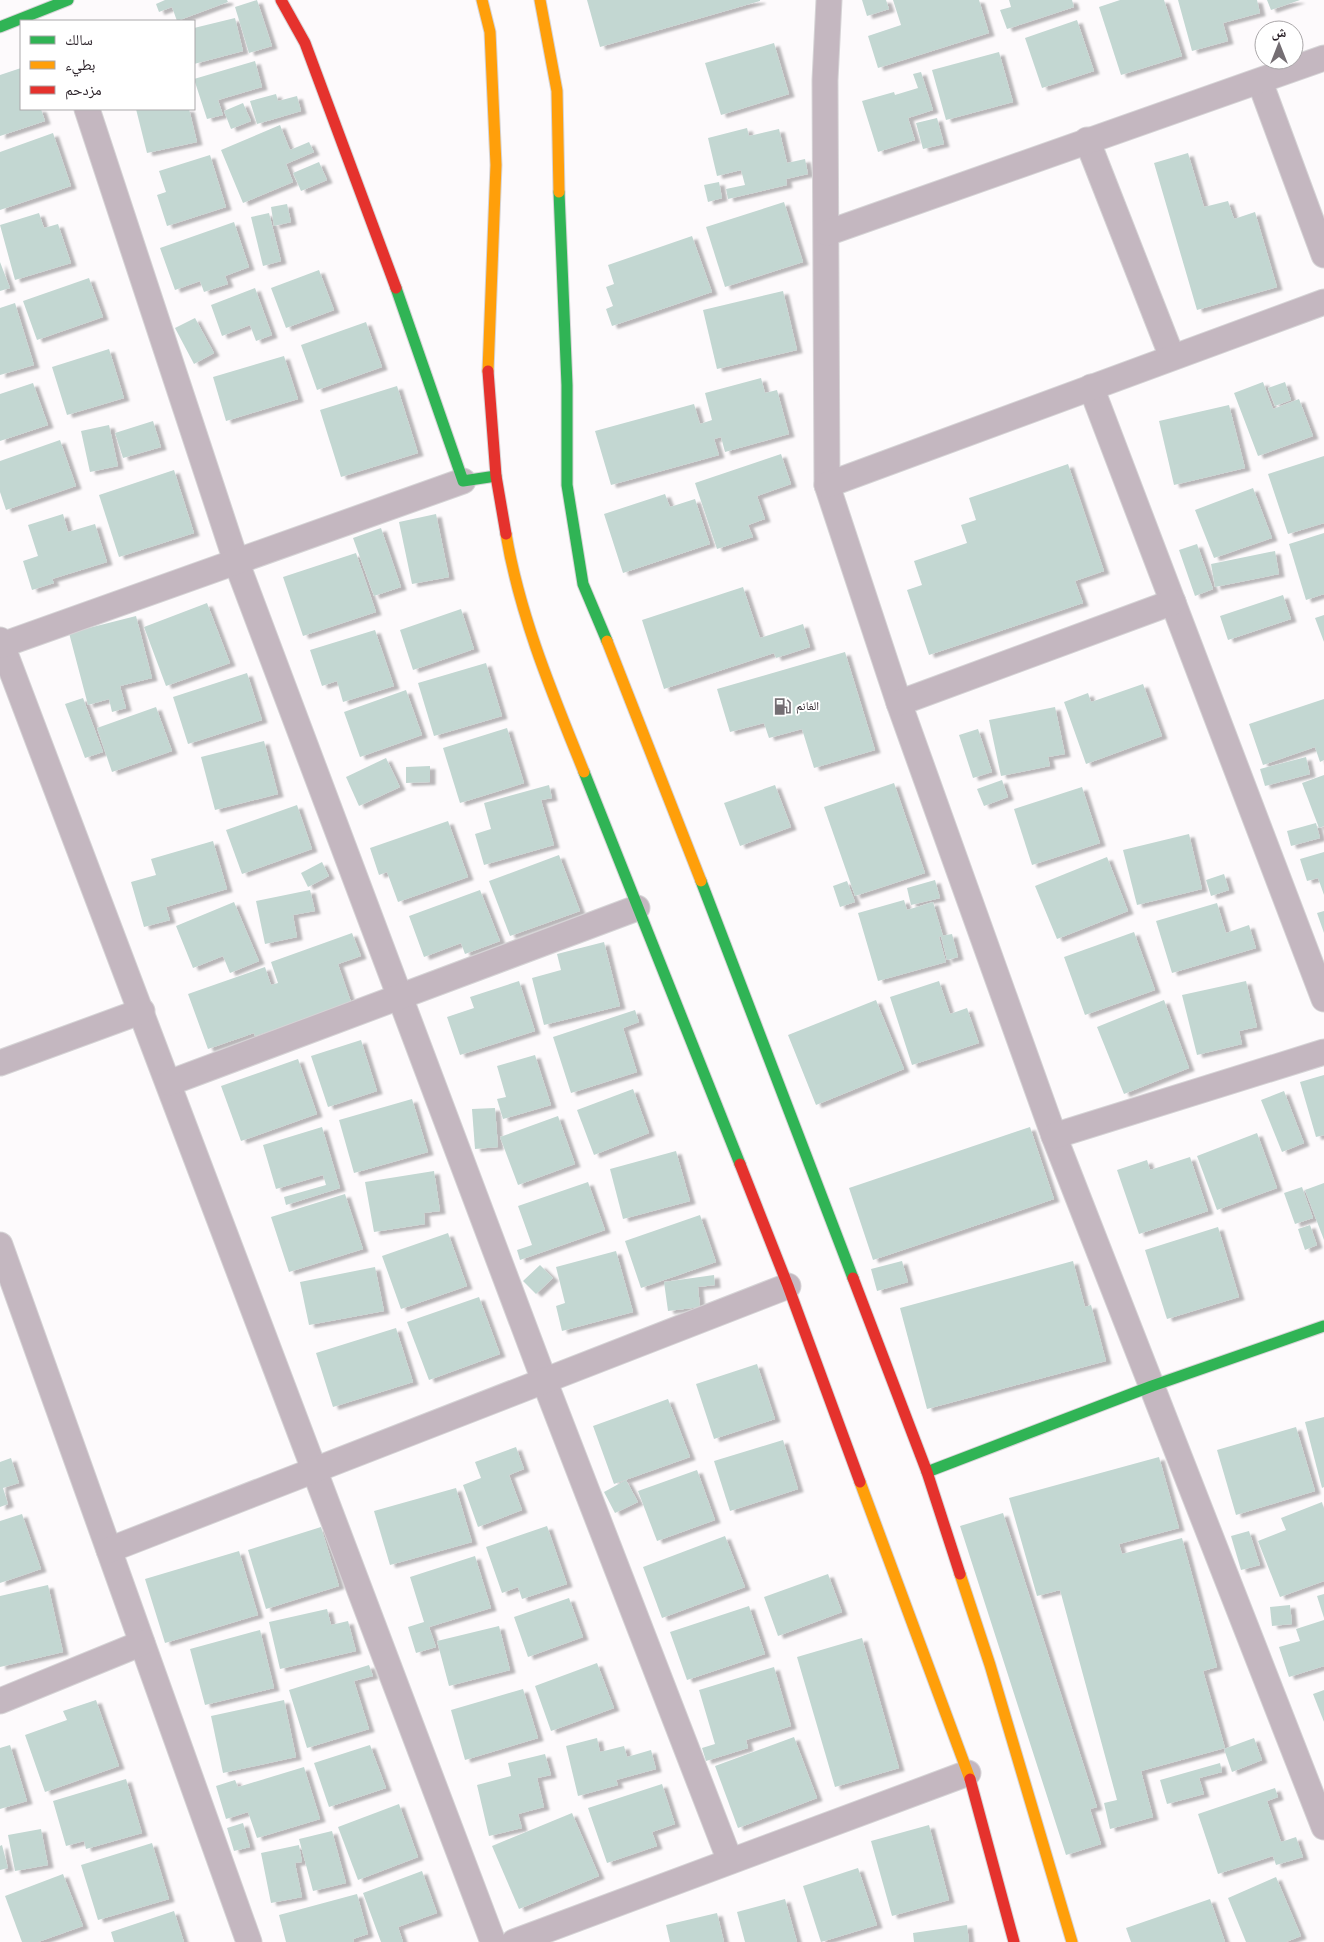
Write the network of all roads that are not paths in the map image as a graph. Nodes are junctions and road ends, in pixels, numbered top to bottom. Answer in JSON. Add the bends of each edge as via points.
{"nodes":[{"id":1,"x":281,"y":0,"type":"edge"},
{"id":2,"x":482,"y":0,"type":"edge"},
{"id":3,"x":540,"y":0,"type":"edge"},
{"id":4,"x":829,"y":0,"type":"edge"},
{"id":5,"x":59,"y":9,"type":"edge"},
{"id":6,"x":23,"y":20,"type":"edge"},
{"id":7,"x":20,"y":21,"type":"edge"},
{"id":8,"x":0,"y":27,"type":"edge"},
{"id":9,"x":1324,"y":58,"type":"edge"},
{"id":10,"x":1260,"y":82,"type":"junction"},
{"id":11,"x":87,"y":110,"type":"edge"},
{"id":12,"x":1087,"y":140,"type":"junction"},
{"id":13,"x":827,"y":233,"type":"junction"},
{"id":14,"x":1324,"y":255,"type":"edge"},
{"id":15,"x":1324,"y":302,"type":"edge"},
{"id":16,"x":1172,"y":357,"type":"junction"},
{"id":17,"x":1091,"y":387,"type":"junction"},
{"id":18,"x":496,"y":476,"type":"junction"},
{"id":19,"x":463,"y":481,"type":"junction"},
{"id":20,"x":827,"y":485,"type":"junction"},
{"id":21,"x":236,"y":561,"type":"junction"},
{"id":22,"x":1173,"y":602,"type":"junction"},
{"id":23,"x":1,"y":643,"type":"edge"},
{"id":24,"x":899,"y":703,"type":"junction"},
{"id":25,"x":637,"y":908,"type":"junction"},
{"id":26,"x":400,"y":998,"type":"junction"},
{"id":27,"x":1324,"y":999,"type":"edge"},
{"id":28,"x":142,"y":1011,"type":"junction"},
{"id":29,"x":1324,"y":1052,"type":"edge"},
{"id":30,"x":0,"y":1063,"type":"edge"},
{"id":31,"x":169,"y":1083,"type":"junction"},
{"id":32,"x":1054,"y":1136,"type":"junction"},
{"id":33,"x":0,"y":1245,"type":"edge"},
{"id":34,"x":788,"y":1286,"type":"junction"},
{"id":35,"x":1324,"y":1326,"type":"edge"},
{"id":36,"x":544,"y":1380,"type":"junction"},
{"id":37,"x":1152,"y":1386,"type":"junction"},
{"id":38,"x":315,"y":1470,"type":"junction"},
{"id":39,"x":926,"y":1472,"type":"junction"},
{"id":40,"x":109,"y":1550,"type":"junction"},
{"id":41,"x":142,"y":1643,"type":"junction"},
{"id":42,"x":0,"y":1701,"type":"edge"},
{"id":43,"x":968,"y":1773,"type":"junction"},
{"id":44,"x":1324,"y":1827,"type":"edge"},
{"id":45,"x":730,"y":1861,"type":"junction"},
{"id":46,"x":249,"y":1942,"type":"edge"},
{"id":47,"x":493,"y":1942,"type":"edge"},
{"id":48,"x":514,"y":1942,"type":"edge"},
{"id":49,"x":1014,"y":1942,"type":"edge"},
{"id":50,"x":1072,"y":1942,"type":"edge"}],
"edges":[{"from":1,"to":19,"type":"street","via":[[308,52],[408,319]]},
{"from":2,"to":18,"type":"street","via":[[490,32],[496,165],[488,378]]},
{"from":3,"to":39,"type":"street","via":[[558,91],[567,485],[583,584],[633,703]]},
{"from":4,"to":13,"type":"street"},
{"from":5,"to":6,"type":"street"},
{"from":7,"to":8,"type":"street"},
{"from":9,"to":10,"type":"street"},
{"from":10,"to":12,"type":"street"},
{"from":10,"to":14,"type":"street"},
{"from":11,"to":21,"type":"street"},
{"from":12,"to":13,"type":"street"},
{"from":12,"to":16,"type":"street"},
{"from":13,"to":20,"type":"street"},
{"from":15,"to":16,"type":"street"},
{"from":16,"to":17,"type":"street"},
{"from":17,"to":20,"type":"street"},
{"from":17,"to":22,"type":"street"},
{"from":18,"to":19,"type":"street"},
{"from":18,"to":25,"type":"street","via":[[512,571],[542,668]]},
{"from":19,"to":21,"type":"street"},
{"from":20,"to":24,"type":"street"},
{"from":21,"to":23,"type":"street"},
{"from":21,"to":26,"type":"street"},
{"from":22,"to":24,"type":"street"},
{"from":22,"to":27,"type":"street"},
{"from":23,"to":28,"type":"street"},
{"from":24,"to":32,"type":"street"},
{"from":25,"to":26,"type":"street"},
{"from":25,"to":34,"type":"street"},
{"from":26,"to":31,"type":"street"},
{"from":26,"to":36,"type":"street"},
{"from":28,"to":30,"type":"street"},
{"from":28,"to":31,"type":"street"},
{"from":29,"to":32,"type":"street"},
{"from":31,"to":38,"type":"street"},
{"from":32,"to":37,"type":"street"},
{"from":33,"to":40,"type":"street"},
{"from":34,"to":36,"type":"street"},
{"from":34,"to":43,"type":"street"},
{"from":35,"to":37,"type":"street"},
{"from":36,"to":38,"type":"street"},
{"from":36,"to":45,"type":"street"},
{"from":37,"to":39,"type":"street"},
{"from":37,"to":44,"type":"street"},
{"from":38,"to":40,"type":"street"},
{"from":38,"to":47,"type":"street"},
{"from":39,"to":50,"type":"street","via":[[990,1665]]},
{"from":40,"to":41,"type":"street"},
{"from":41,"to":42,"type":"street"},
{"from":41,"to":46,"type":"street"},
{"from":43,"to":45,"type":"street"},
{"from":43,"to":49,"type":"street"},
{"from":45,"to":48,"type":"street"}]}
